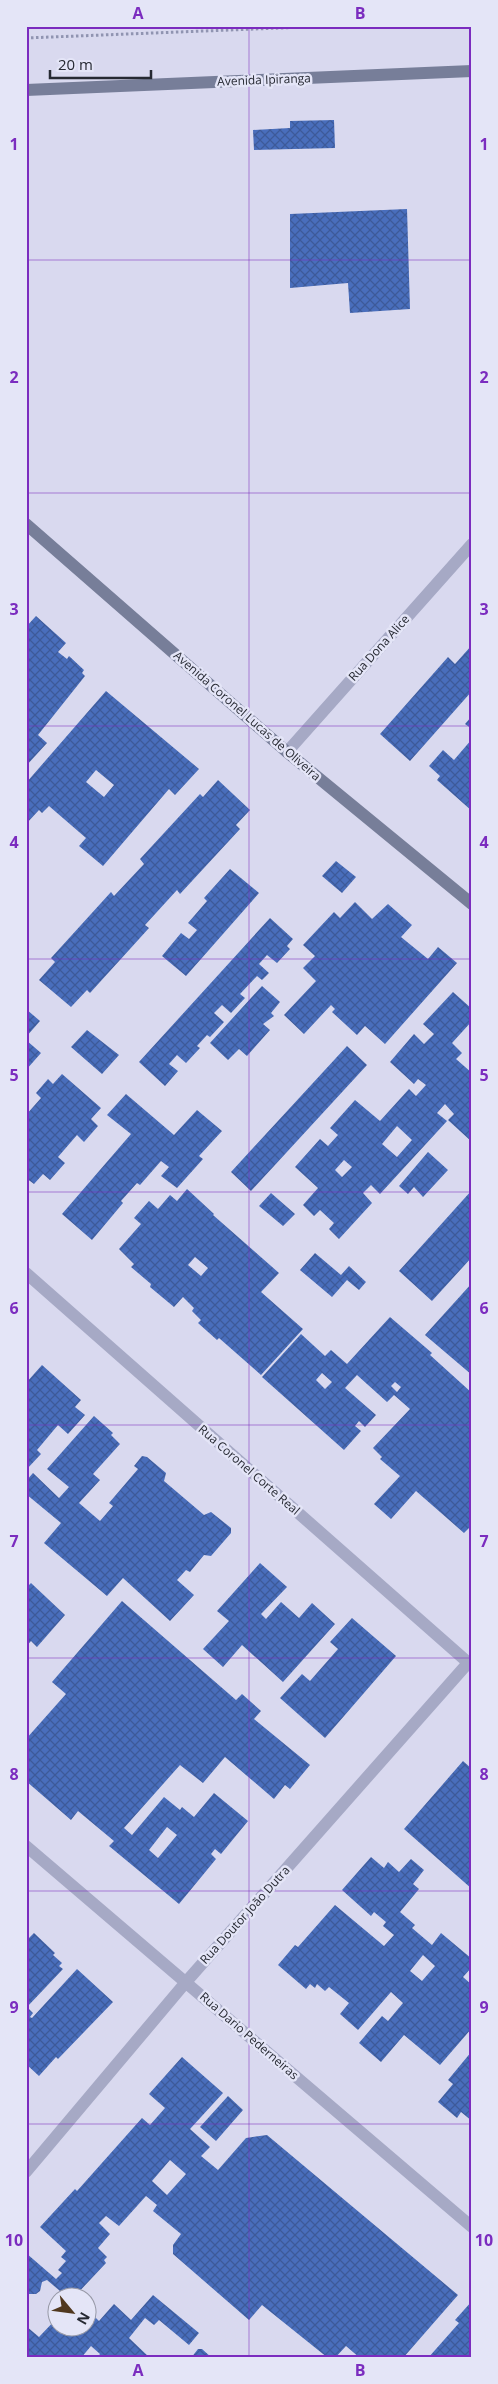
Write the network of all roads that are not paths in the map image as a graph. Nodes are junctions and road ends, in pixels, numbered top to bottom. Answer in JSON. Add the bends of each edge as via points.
{"nodes":[{"id":1,"x":472,"y":72,"type":"edge"},
{"id":2,"x":26,"y":90,"type":"edge"},
{"id":3,"x":26,"y":524,"type":"edge"},
{"id":4,"x":472,"y":544,"type":"edge"},
{"id":5,"x":287,"y":752,"type":"junction"},
{"id":6,"x":472,"y":904,"type":"edge"},
{"id":7,"x":26,"y":1273,"type":"edge"},
{"id":8,"x":470,"y":1665,"type":"edge"},
{"id":9,"x":26,"y":1846,"type":"edge"},
{"id":10,"x":186,"y":1982,"type":"junction"},
{"id":11,"x":26,"y":2172,"type":"edge"},
{"id":12,"x":472,"y":2227,"type":"edge"}],
"edges":[{"from":1,"to":2,"type":"street","name":"Avenida Ipiranga"},
{"from":3,"to":5,"type":"street","name":"Avenida Coronel Lucas de Oliveira"},
{"from":4,"to":5,"type":"street","name":"Rua Dona Alice"},
{"from":5,"to":6,"type":"street","name":"Avenida Coronel Lucas de Oliveira"},
{"from":7,"to":8,"type":"street","name":"Rua Coronel Corte Real"},
{"from":8,"to":10,"type":"street","name":"Rua Doutor João Dutra"},
{"from":9,"to":10,"type":"street","name":"Rua Dario Pederneiras"},
{"from":10,"to":11,"type":"street","name":"Rua Doutor João Dutra"},
{"from":10,"to":12,"type":"street","name":"Rua Dario Pederneiras"}]}
